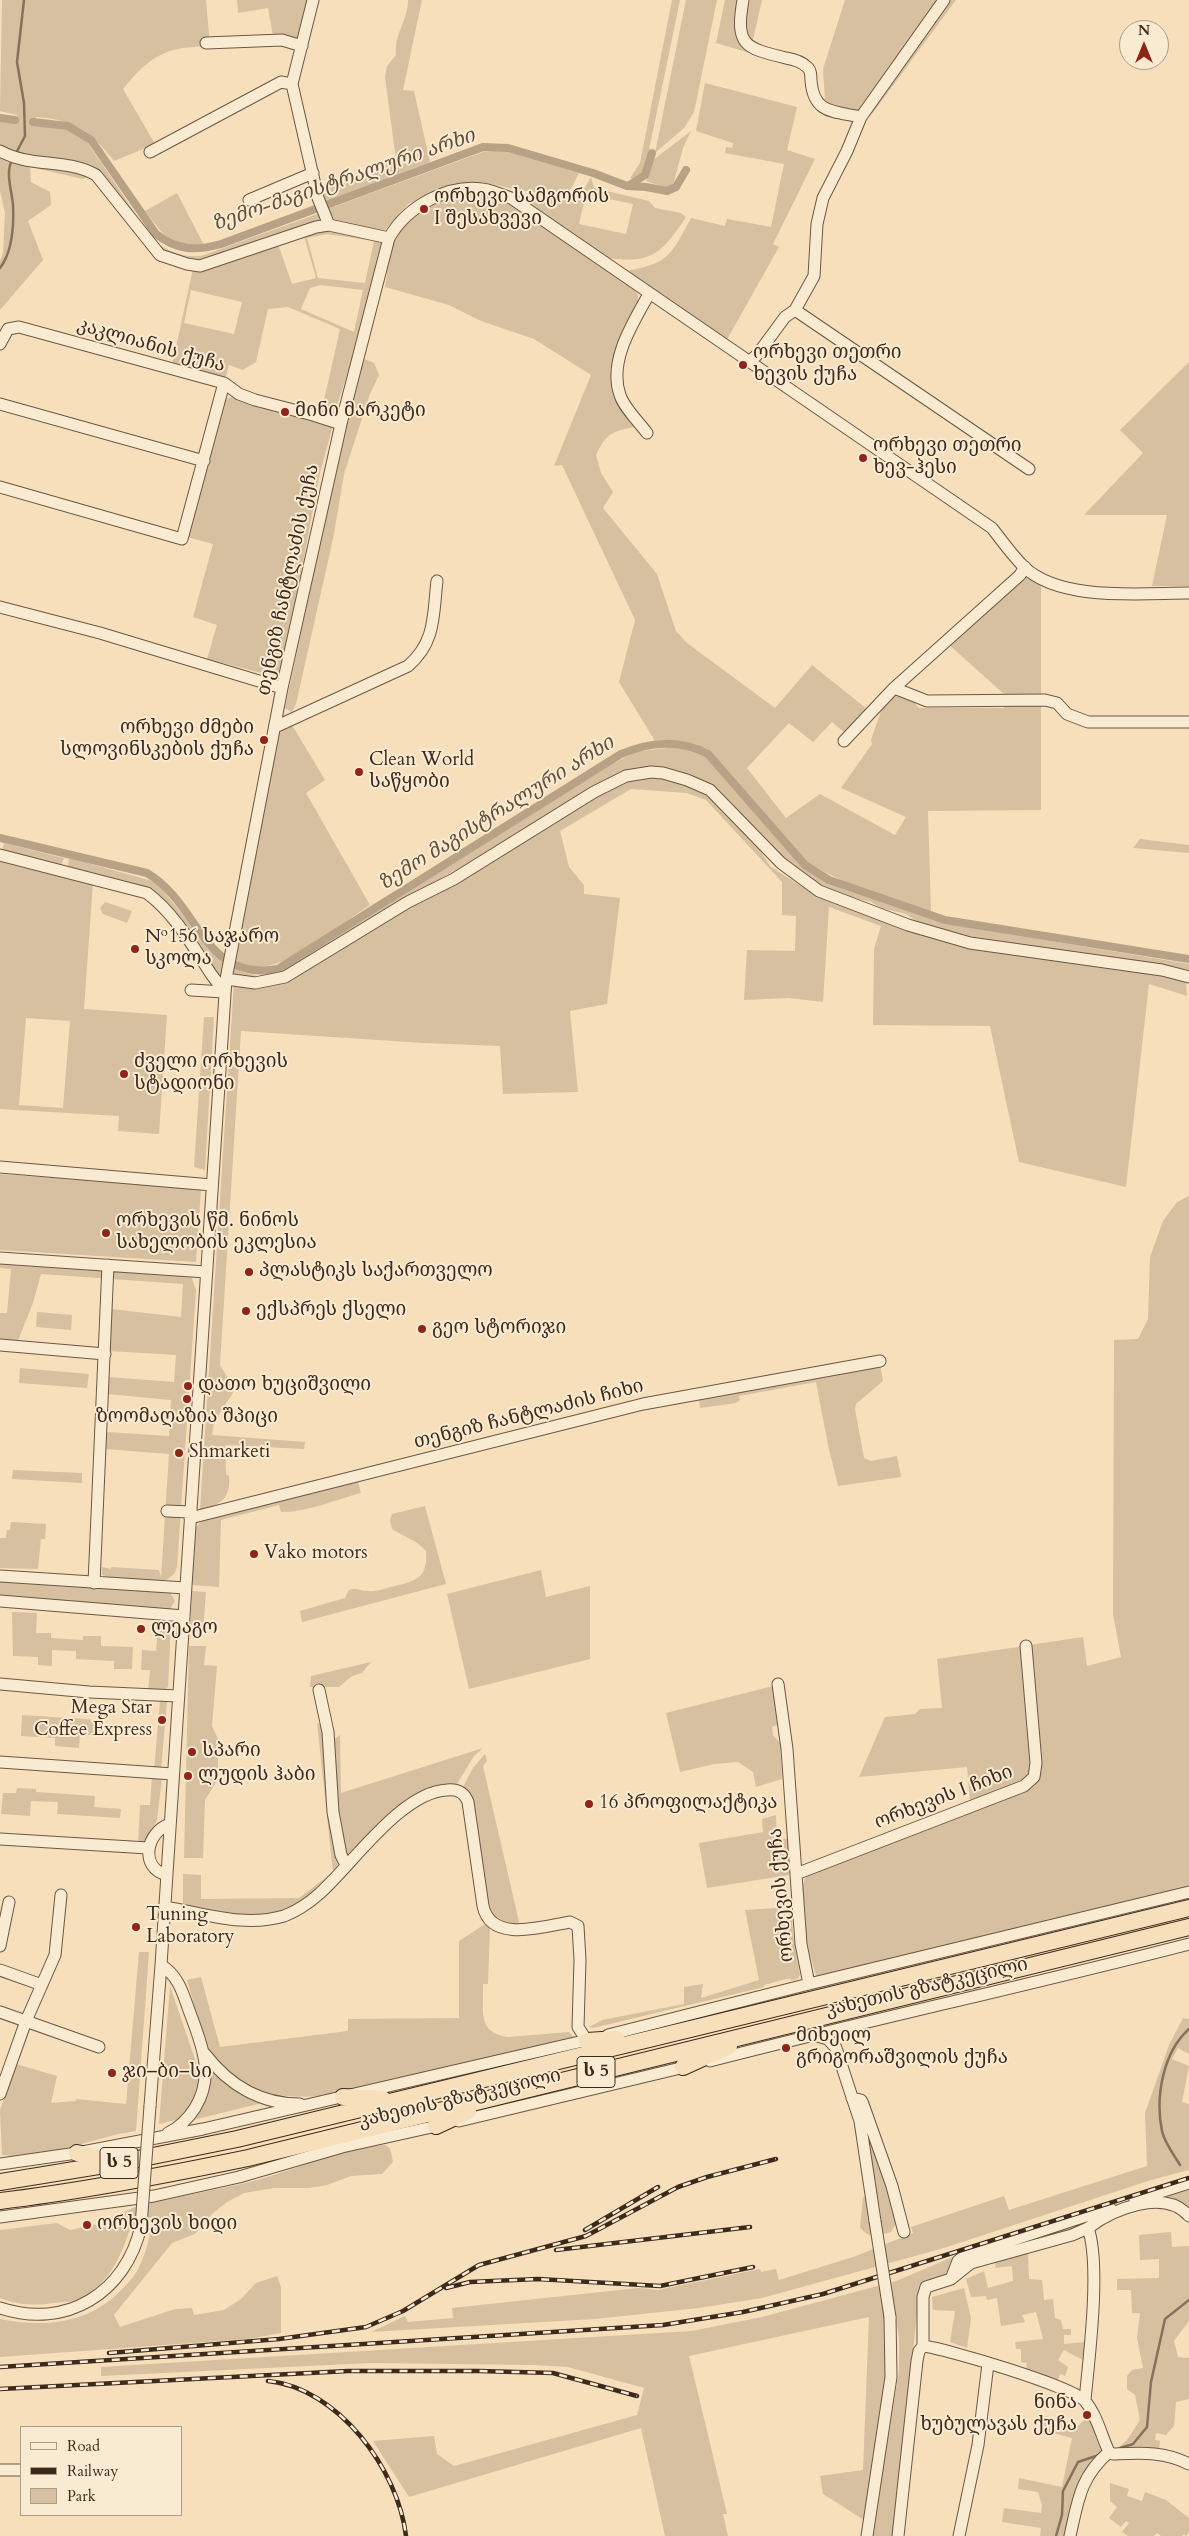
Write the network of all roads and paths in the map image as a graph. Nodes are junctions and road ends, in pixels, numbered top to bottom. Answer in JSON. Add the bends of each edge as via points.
{"nodes":[{"id":1,"x":313,"y":0,"type":"edge"},
{"id":2,"x":743,"y":0,"type":"edge"},
{"id":3,"x":944,"y":0,"type":"edge"},
{"id":4,"x":206,"y":43,"type":"dead end"},
{"id":5,"x":302,"y":46,"type":"junction"},
{"id":6,"x":292,"y":84,"type":"junction"},
{"id":7,"x":861,"y":117,"type":"junction"},
{"id":8,"x":150,"y":152,"type":"dead end"},
{"id":9,"x":9,"y":155,"type":"edge"},
{"id":10,"x":313,"y":174,"type":"junction"},
{"id":11,"x":249,"y":200,"type":"dead end"},
{"id":12,"x":329,"y":225,"type":"junction"},
{"id":13,"x":389,"y":238,"type":"junction"},
{"id":14,"x":649,"y":294,"type":"junction"},
{"id":15,"x":795,"y":310,"type":"junction"},
{"id":16,"x":0,"y":344,"type":"edge"},
{"id":17,"x":749,"y":362,"type":"junction"},
{"id":18,"x":224,"y":383,"type":"junction"},
{"id":19,"x":0,"y":404,"type":"edge"},
{"id":20,"x":341,"y":424,"type":"junction"},
{"id":21,"x":647,"y":433,"type":"dead end"},
{"id":22,"x":204,"y":461,"type":"junction"},
{"id":23,"x":1029,"y":469,"type":"dead end"},
{"id":24,"x":0,"y":487,"type":"edge"},
{"id":25,"x":1024,"y":567,"type":"junction"},
{"id":26,"x":437,"y":581,"type":"dead end"},
{"id":27,"x":1189,"y":593,"type":"edge"},
{"id":28,"x":0,"y":607,"type":"edge"},
{"id":29,"x":282,"y":688,"type":"junction"},
{"id":30,"x":894,"y":688,"type":"junction"},
{"id":31,"x":1189,"y":722,"type":"edge"},
{"id":32,"x":275,"y":726,"type":"junction"},
{"id":33,"x":844,"y":741,"type":"dead end"},
{"id":34,"x":0,"y":855,"type":"edge"},
{"id":35,"x":1189,"y":977,"type":"edge"},
{"id":36,"x":225,"y":982,"type":"junction"},
{"id":37,"x":191,"y":990,"type":"dead end"},
{"id":38,"x":0,"y":1167,"type":"edge"},
{"id":39,"x":212,"y":1185,"type":"junction"},
{"id":40,"x":0,"y":1258,"type":"edge"},
{"id":41,"x":108,"y":1265,"type":"junction"},
{"id":42,"x":206,"y":1272,"type":"junction"},
{"id":43,"x":0,"y":1345,"type":"edge"},
{"id":44,"x":105,"y":1354,"type":"junction"},
{"id":45,"x":880,"y":1361,"type":"dead end"},
{"id":46,"x":167,"y":1510,"type":"dead end"},
{"id":47,"x":190,"y":1515,"type":"junction"},
{"id":48,"x":0,"y":1576,"type":"edge"},
{"id":49,"x":94,"y":1583,"type":"junction"},
{"id":50,"x":185,"y":1588,"type":"junction"},
{"id":51,"x":0,"y":1602,"type":"edge"},
{"id":52,"x":184,"y":1616,"type":"junction"},
{"id":53,"x":1026,"y":1646,"type":"dead end"},
{"id":54,"x":0,"y":1684,"type":"edge"},
{"id":55,"x":778,"y":1684,"type":"dead end"},
{"id":56,"x":319,"y":1690,"type":"dead end"},
{"id":57,"x":178,"y":1696,"type":"junction"},
{"id":58,"x":0,"y":1762,"type":"edge"},
{"id":59,"x":173,"y":1774,"type":"junction"},
{"id":60,"x":170,"y":1824,"type":"junction"},
{"id":61,"x":0,"y":1838,"type":"edge"},
{"id":62,"x":148,"y":1848,"type":"junction"},
{"id":63,"x":346,"y":1865,"type":"junction"},
{"id":64,"x":796,"y":1874,"type":"junction"},
{"id":65,"x":167,"y":1875,"type":"junction"},
{"id":66,"x":1189,"y":1892,"type":"edge"},
{"id":67,"x":61,"y":1895,"type":"dead end"},
{"id":68,"x":9,"y":1902,"type":"dead end"},
{"id":69,"x":164,"y":1907,"type":"junction"},
{"id":70,"x":1189,"y":1908,"type":"edge"},
{"id":71,"x":1184,"y":1929,"type":"edge"},
{"id":72,"x":1189,"y":1944,"type":"edge"},
{"id":73,"x":0,"y":1946,"type":"edge"},
{"id":74,"x":161,"y":1965,"type":"junction"},
{"id":75,"x":0,"y":1970,"type":"edge"},
{"id":76,"x":809,"y":1984,"type":"junction"},
{"id":77,"x":42,"y":1985,"type":"junction"},
{"id":78,"x":0,"y":2012,"type":"edge"},
{"id":79,"x":26,"y":2020,"type":"junction"},
{"id":80,"x":846,"y":2026,"type":"junction"},
{"id":81,"x":764,"y":2030,"type":"junction"},
{"id":82,"x":812,"y":2035,"type":"junction"},
{"id":83,"x":660,"y":2036,"type":"junction"},
{"id":84,"x":587,"y":2040,"type":"junction"},
{"id":85,"x":99,"y":2047,"type":"dead end"},
{"id":86,"x":836,"y":2048,"type":"junction"},
{"id":87,"x":204,"y":2052,"type":"junction"},
{"id":88,"x":683,"y":2067,"type":"junction"},
{"id":89,"x":0,"y":2094,"type":"edge"},
{"id":90,"x":501,"y":2096,"type":"junction"},
{"id":91,"x":343,"y":2097,"type":"junction"},
{"id":92,"x":852,"y":2098,"type":"junction"},
{"id":93,"x":400,"y":2100,"type":"junction"},
{"id":94,"x":318,"y":2103,"type":"junction"},
{"id":95,"x":436,"y":2126,"type":"junction"},
{"id":96,"x":153,"y":2139,"type":"junction"},
{"id":97,"x":342,"y":2147,"type":"junction"},
{"id":98,"x":77,"y":2153,"type":"junction"},
{"id":99,"x":248,"y":2158,"type":"junction"},
{"id":100,"x":123,"y":2162,"type":"junction"},
{"id":101,"x":0,"y":2164,"type":"edge"},
{"id":102,"x":0,"y":2182,"type":"edge"},
{"id":103,"x":1189,"y":2183,"type":"edge"},
{"id":104,"x":0,"y":2201,"type":"edge"},
{"id":105,"x":1189,"y":2216,"type":"edge"},
{"id":106,"x":0,"y":2217,"type":"edge"},
{"id":107,"x":1088,"y":2228,"type":"junction"},
{"id":108,"x":904,"y":2232,"type":"dead end"},
{"id":109,"x":951,"y":2279,"type":"junction"},
{"id":110,"x":0,"y":2308,"type":"edge"},
{"id":111,"x":923,"y":2346,"type":"junction"},
{"id":112,"x":988,"y":2364,"type":"junction"},
{"id":113,"x":1085,"y":2400,"type":"junction"},
{"id":114,"x":1109,"y":2452,"type":"junction"},
{"id":115,"x":1189,"y":2464,"type":"edge"},
{"id":116,"x":0,"y":2470,"type":"edge"},
{"id":117,"x":20,"y":2470,"type":"edge"},
{"id":118,"x":867,"y":2536,"type":"edge"},
{"id":119,"x":898,"y":2536,"type":"edge"},
{"id":120,"x":959,"y":2536,"type":"edge"},
{"id":121,"x":1070,"y":2536,"type":"edge"}],
"edges":[{"from":1,"to":5,"type":"street"},
{"from":2,"to":7,"type":"street","via":[[739,21],[748,46],[807,66],[811,71],[813,96],[819,105]]},
{"from":3,"to":7,"type":"street"},
{"from":4,"to":5,"type":"street","via":[[282,40]]},
{"from":5,"to":6,"type":"street"},
{"from":6,"to":8,"type":"street","via":[[281,82]]},
{"from":6,"to":10,"type":"street"},
{"from":7,"to":15,"type":"street","via":[[823,198],[816,224],[814,276]]},
{"from":9,"to":12,"type":"street","via":[[27,162],[73,166],[96,175],[160,256],[177,262],[200,266]]},
{"from":10,"to":11,"type":"street"},
{"from":10,"to":12,"type":"street"},
{"from":12,"to":13,"type":"street"},
{"from":13,"to":14,"type":"street","name":"თენგიზ ჩანტლაძის ქუჩა","via":[[410,211],[436,197],[467,188],[488,190],[510,198]]},
{"from":13,"to":20,"type":"street","name":"თენგიზ ჩანტლაძის ქუჩა"},
{"from":14,"to":17,"type":"street","name":"თენგიზ ჩანტლაძის ქუჩა"},
{"from":14,"to":21,"type":"street","via":[[616,365],[620,397]]},
{"from":15,"to":17,"type":"street","via":[[785,316]]},
{"from":15,"to":23,"type":"street"},
{"from":16,"to":18,"type":"street","name":"კაკლიანის ქუჩა","via":[[8,329],[19,327]]},
{"from":17,"to":25,"type":"street","name":"თენგიზ ჩანტლაძის ქუჩა","via":[[992,528]]},
{"from":18,"to":20,"type":"street","name":"კაკლიანის ქუჩა","via":[[255,400]]},
{"from":18,"to":22,"type":"street"},
{"from":19,"to":22,"type":"street"},
{"from":20,"to":29,"type":"street","name":"თენგიზ ჩანტლაძის ქუჩა"},
{"from":22,"to":24,"type":"street","via":[[182,539]]},
{"from":25,"to":27,"type":"street","name":"თენგიზ ჩანტლაძის ქუჩა","via":[[1046,581],[1073,589]]},
{"from":25,"to":30,"type":"street","via":[[1020,575]]},
{"from":26,"to":32,"type":"street","via":[[430,636],[421,655],[408,666]]},
{"from":28,"to":29,"type":"street","via":[[100,633]]},
{"from":29,"to":32,"type":"street","name":"თენგიზ ჩანტლაძის ქუჩა"},
{"from":30,"to":31,"type":"street","via":[[927,701],[1045,700],[1057,703],[1067,714],[1088,722]]},
{"from":30,"to":33,"type":"street"},
{"from":32,"to":36,"type":"street","name":"თენგიზ ჩანტლაძის ქუჩა"},
{"from":34,"to":36,"type":"street","via":[[147,893],[178,922],[218,982]]},
{"from":35,"to":36,"type":"street","via":[[1162,970],[979,945],[943,937],[881,916],[819,891],[802,880],[781,863],[710,790],[687,780],[651,772],[626,776],[594,792],[285,978],[255,983]]},
{"from":36,"to":37,"type":"street"},
{"from":36,"to":39,"type":"street","name":"თენგიზ ჩანტლაძის ქუჩა"},
{"from":38,"to":39,"type":"street"},
{"from":39,"to":42,"type":"street","name":"თენგიზ ჩანტლაძის ქუჩა"},
{"from":40,"to":41,"type":"street"},
{"from":41,"to":42,"type":"street"},
{"from":41,"to":44,"type":"street"},
{"from":42,"to":47,"type":"street","name":"თენგიზ ჩანტლაძის ქუჩა"},
{"from":43,"to":44,"type":"street"},
{"from":44,"to":49,"type":"street"},
{"from":45,"to":47,"type":"street","name":"თენგიზ ჩანტლაძის ჩიხი","via":[[643,1404]]},
{"from":46,"to":47,"type":"street","name":"თენგიზ ჩანტლაძის ჩიხი"},
{"from":47,"to":50,"type":"street","name":"თენგიზ ჩანტლაძის ქუჩა"},
{"from":48,"to":49,"type":"street"},
{"from":49,"to":50,"type":"street"},
{"from":50,"to":52,"type":"street","name":"თენგიზ ჩანტლაძის ქუჩა"},
{"from":51,"to":52,"type":"street"},
{"from":52,"to":57,"type":"street","name":"თენგიზ ჩანტლაძის ქუჩა"},
{"from":53,"to":64,"type":"street","name":"ორხევის I ჩიხი","via":[[1036,1763],[1032,1780],[1024,1786]]},
{"from":54,"to":57,"type":"street"},
{"from":55,"to":64,"type":"street","name":"ორხევის ქუჩა","via":[[787,1749]]},
{"from":56,"to":63,"type":"street","via":[[328,1732],[333,1812]]},
{"from":57,"to":59,"type":"street","name":"თენგიზ ჩანტლაძის ქუჩა"},
{"from":58,"to":59,"type":"street"},
{"from":59,"to":60,"type":"street","name":"თენგიზ ჩანტლაძის ქუჩა"},
{"from":60,"to":62,"type":"street","via":[[159,1829]]},
{"from":60,"to":65,"type":"street","name":"თენგიზ ჩანტლაძის ქუჩა"},
{"from":61,"to":62,"type":"street"},
{"from":62,"to":65,"type":"street","via":[[153,1866]]},
{"from":63,"to":69,"type":"street","via":[[320,1893],[283,1916],[238,1922]]},
{"from":63,"to":84,"type":"street","via":[[416,1801],[443,1790],[462,1793],[468,1802],[487,1916],[497,1926],[508,1930],[570,1922],[578,1926],[578,2026]]},
{"from":64,"to":76,"type":"street","name":"ორხევის ქუჩა","via":[[801,1944]]},
{"from":65,"to":69,"type":"street","name":"თენგიზ ჩანტლაძის ქუჩა"},
{"from":66,"to":76,"type":"street","name":"კახეთის გზატკეცილი"},
{"from":67,"to":77,"type":"street","via":[[56,1947]]},
{"from":68,"to":73,"type":"street"},
{"from":69,"to":74,"type":"street","name":"თენგიზ ჩანტლაძის ქუჩა"},
{"from":70,"to":83,"type":"highway","name":"კახეთის გზატკეცილი","number":"ს 5"},
{"from":71,"to":81,"type":"highway","name":"კახეთის გზატკეცილი","number":"ს 5"},
{"from":72,"to":80,"type":"street","name":"კახეთის გზატკეცილი"},
{"from":74,"to":87,"type":"street","via":[[178,1980]]},
{"from":74,"to":110,"type":"street","name":"თენგიზ ჩანტლაძის ქუჩა","bridge":true,"via":[[141,2226],[136,2247],[112,2283],[71,2310],[25,2313]]},
{"from":75,"to":77,"type":"street"},
{"from":76,"to":84,"type":"street","name":"კახეთის გზატკეცილი"},
{"from":77,"to":79,"type":"street"},
{"from":78,"to":79,"type":"street"},
{"from":79,"to":85,"type":"street"},
{"from":79,"to":89,"type":"street"},
{"from":80,"to":82,"type":"street","name":"კახეთის გზატკეცილი"},
{"from":80,"to":86,"type":"street","via":[[838,2036]]},
{"from":81,"to":88,"type":"highway"},
{"from":81,"to":90,"type":"highway","name":"კახეთის გზატკეცილი","number":"ს 5"},
{"from":82,"to":86,"type":"street","via":[[828,2039]]},
{"from":82,"to":88,"type":"street","name":"კახეთის გზატკეცილი"},
{"from":83,"to":84,"type":"highway"},
{"from":83,"to":93,"type":"highway","name":"კახეთის გზატკეცილი","number":"ს 5"},
{"from":84,"to":91,"type":"street","name":"კახეთის გზატკეცილი"},
{"from":86,"to":92,"type":"street"},
{"from":87,"to":94,"type":"street","via":[[221,2074],[240,2089],[293,2104]]},
{"from":87,"to":96,"type":"street","via":[[206,2080],[197,2105],[186,2122]]},
{"from":88,"to":95,"type":"street","name":"კახეთის გზატკეცილი"},
{"from":90,"to":95,"type":"highway"},
{"from":90,"to":99,"type":"highway","name":"კახეთის გზატკეცილი","number":"ს 5"},
{"from":91,"to":93,"type":"highway"},
{"from":91,"to":94,"type":"street","name":"კახეთის გზატკეცილი"},
{"from":92,"to":108,"type":"street","via":[[861,2100],[863,2104],[892,2186]]},
{"from":92,"to":118,"type":"street","bridge":true,"via":[[860,2121],[890,2317],[891,2377]]},
{"from":93,"to":100,"type":"highway","name":"კახეთის გზატკეცილი","number":"ს 5"},
{"from":94,"to":96,"type":"street","name":"კახეთის გზატკეცილი"},
{"from":95,"to":97,"type":"street","name":"კახეთის გზატკეცილი"},
{"from":96,"to":98,"type":"street","name":"კახეთის გზატკეცილი"},
{"from":97,"to":99,"type":"highway"},
{"from":97,"to":106,"type":"street","name":"კახეთის გზატკეცილი","via":[[239,2177],[154,2196]]},
{"from":98,"to":100,"type":"highway"},
{"from":98,"to":101,"type":"street","name":"კახეთის გზატკეცილი"},
{"from":99,"to":104,"type":"highway","name":"კახეთის გზატკეცილი","number":"ს 5","via":[[120,2184]]},
{"from":100,"to":102,"type":"highway","name":"კახეთის გზატკეცილი","number":"ს 5"},
{"from":103,"to":109,"type":"street","via":[[964,2256],[958,2261]]},
{"from":105,"to":107,"type":"street","via":[[1172,2204],[1152,2203],[1119,2211]]},
{"from":107,"to":109,"type":"street","via":[[971,2263]]},
{"from":107,"to":113,"type":"street","via":[[1093,2255]]},
{"from":109,"to":111,"type":"street","via":[[926,2287]]},
{"from":111,"to":112,"type":"street"},
{"from":111,"to":119,"type":"street","via":[[917,2361]]},
{"from":112,"to":113,"type":"street","via":[[1043,2381]]},
{"from":112,"to":120,"type":"street","via":[[978,2445]]},
{"from":113,"to":114,"type":"street"},
{"from":114,"to":115,"type":"street","via":[[1156,2453]]},
{"from":114,"to":121,"type":"street","via":[[1095,2464],[1084,2481]]},
{"from":116,"to":117,"type":"street"}]}
